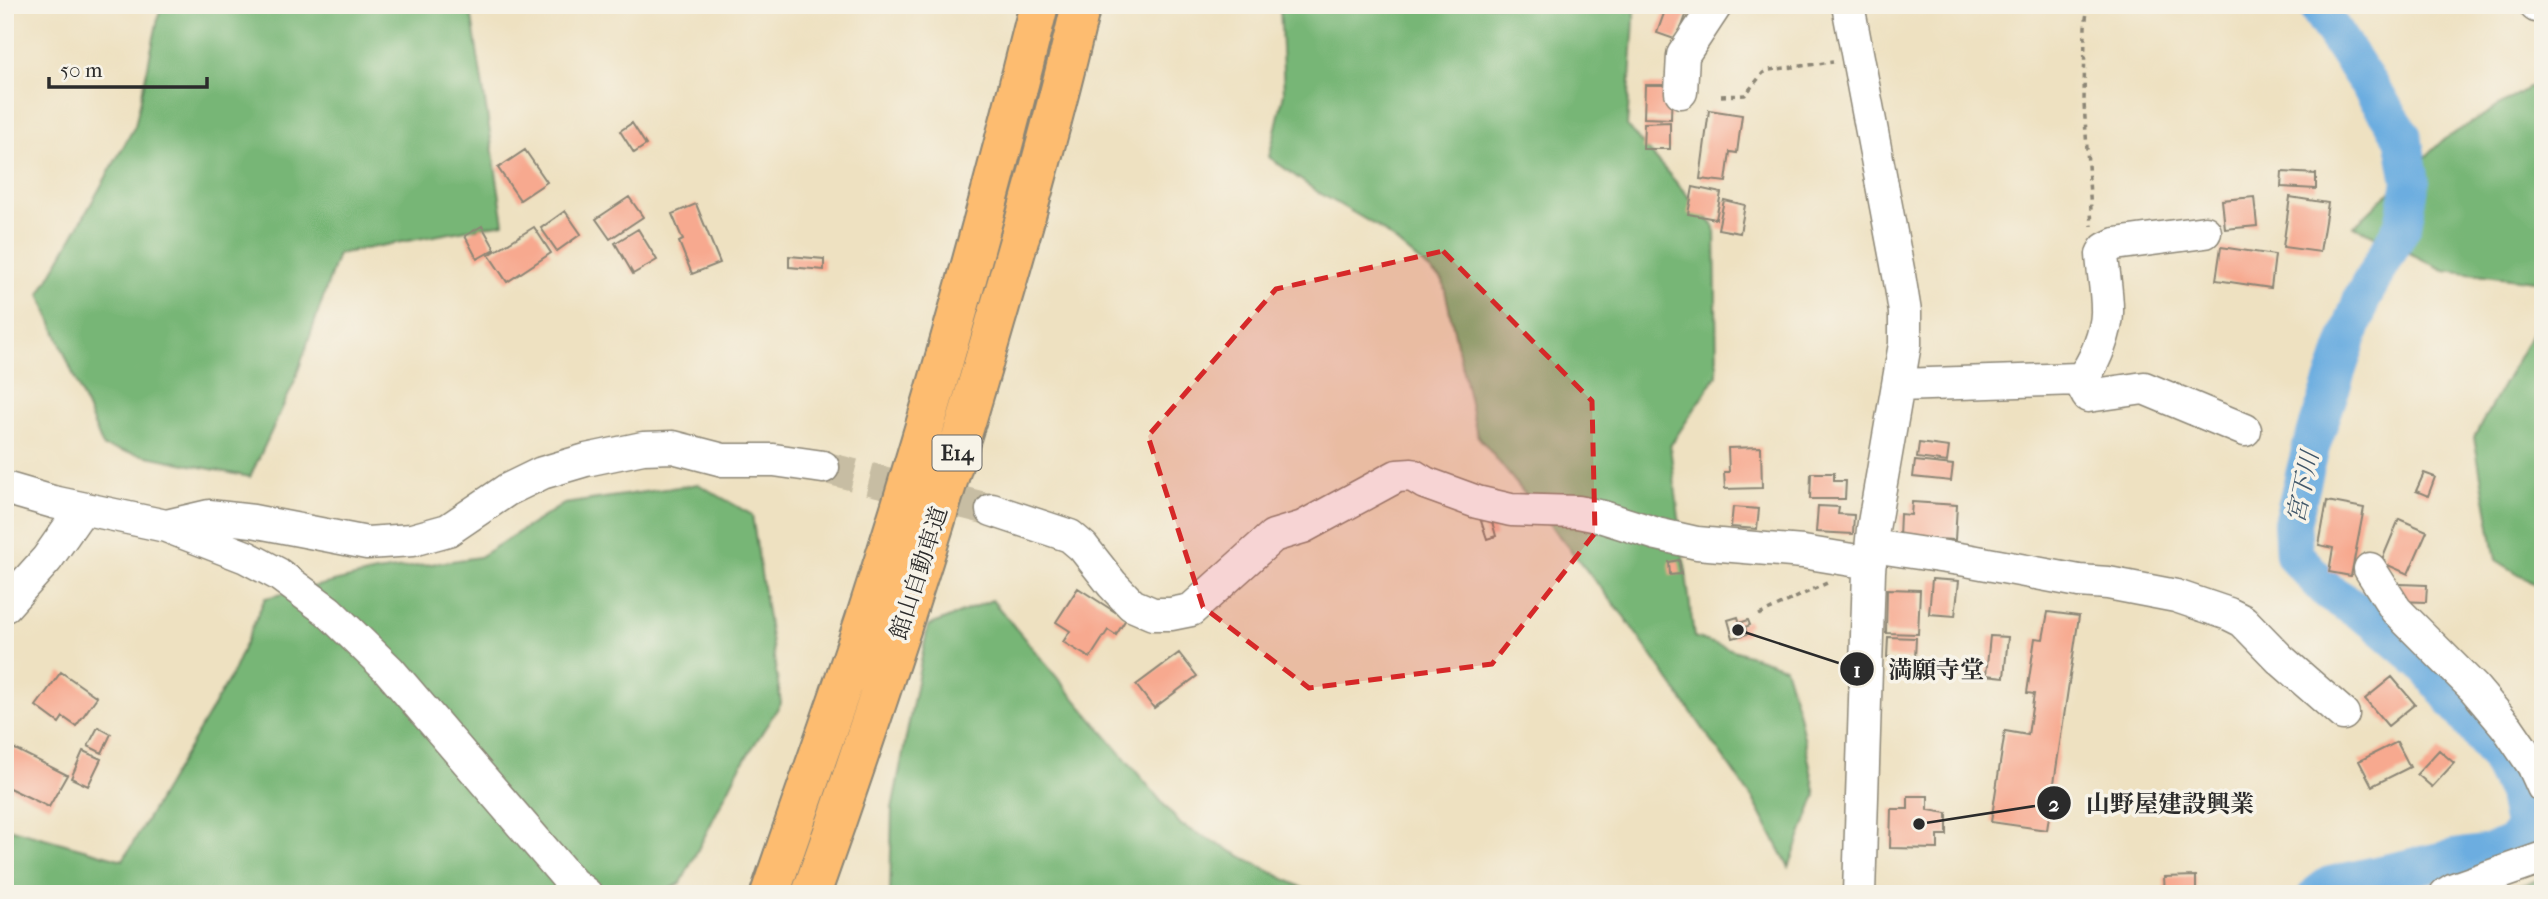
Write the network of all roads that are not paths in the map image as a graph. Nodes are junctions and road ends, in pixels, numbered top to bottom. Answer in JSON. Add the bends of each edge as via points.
{"nodes":[{"id":1,"x":1039,"y":5,"type":"edge"},
{"id":2,"x":1081,"y":5,"type":"edge"},
{"id":3,"x":1716,"y":5,"type":"edge"},
{"id":4,"x":1848,"y":5,"type":"edge"},
{"id":5,"x":1681,"y":92,"type":"dead end"},
{"id":6,"x":2205,"y":232,"type":"dead end"},
{"id":7,"x":2079,"y":379,"type":"junction"},
{"id":8,"x":1899,"y":385,"type":"junction"},
{"id":9,"x":2245,"y":430,"type":"dead end"},
{"id":10,"x":823,"y":467,"type":"tunnel mouth"},
{"id":11,"x":5,"y":488,"type":"edge"},
{"id":12,"x":82,"y":509,"type":"junction"},
{"id":13,"x":992,"y":510,"type":"tunnel mouth"},
{"id":14,"x":166,"y":526,"type":"junction"},
{"id":15,"x":1862,"y":556,"type":"junction"},
{"id":16,"x":2370,"y":569,"type":"dead end"},
{"id":17,"x":5,"y":606,"type":"edge"},
{"id":18,"x":2343,"y":714,"type":"dead end"},
{"id":19,"x":2543,"y":786,"type":"edge"},
{"id":20,"x":2543,"y":858,"type":"edge"},
{"id":21,"x":586,"y":894,"type":"edge"},
{"id":22,"x":770,"y":894,"type":"edge"},
{"id":23,"x":811,"y":894,"type":"edge"},
{"id":24,"x":1859,"y":894,"type":"edge"},
{"id":25,"x":2446,"y":894,"type":"edge"}],
"edges":[{"from":1,"to":22,"type":"highway","name":"館山自動車道","number":"E14","via":[[933,398],[867,613]]},
{"from":2,"to":23,"type":"highway","name":"館山自動車道","number":"E14","via":[[965,429],[872,722]]},
{"from":3,"to":5,"type":"street","via":[[1683,55]]},
{"from":4,"to":8,"type":"street","via":[[1905,312]]},
{"from":6,"to":7,"type":"street","via":[[2105,249],[2106,318],[2094,361]]},
{"from":7,"to":8,"type":"street"},
{"from":7,"to":9,"type":"street","via":[[2088,396],[2144,388]]},
{"from":8,"to":15,"type":"street"},
{"from":10,"to":14,"type":"street","via":[[774,460],[723,460],[673,447],[643,448],[542,473],[507,489],[448,530],[411,540],[367,542],[209,516]]},
{"from":11,"to":12,"type":"street"},
{"from":12,"to":14,"type":"street"},
{"from":12,"to":17,"type":"street","via":[[47,559]]},
{"from":13,"to":15,"type":"street","via":[[1070,536],[1132,605],[1153,614],[1191,610],[1273,536],[1303,527],[1397,475],[1412,474],[1477,502],[1511,510],[1578,512],[1697,543]]},
{"from":14,"to":21,"type":"street","via":[[278,574],[346,626]]},
{"from":15,"to":18,"type":"street","via":[[1966,560],[2176,596],[2243,621]]},
{"from":15,"to":24,"type":"street"},
{"from":16,"to":19,"type":"street","via":[[2396,610],[2507,727]]},
{"from":20,"to":25,"type":"street"}]}
